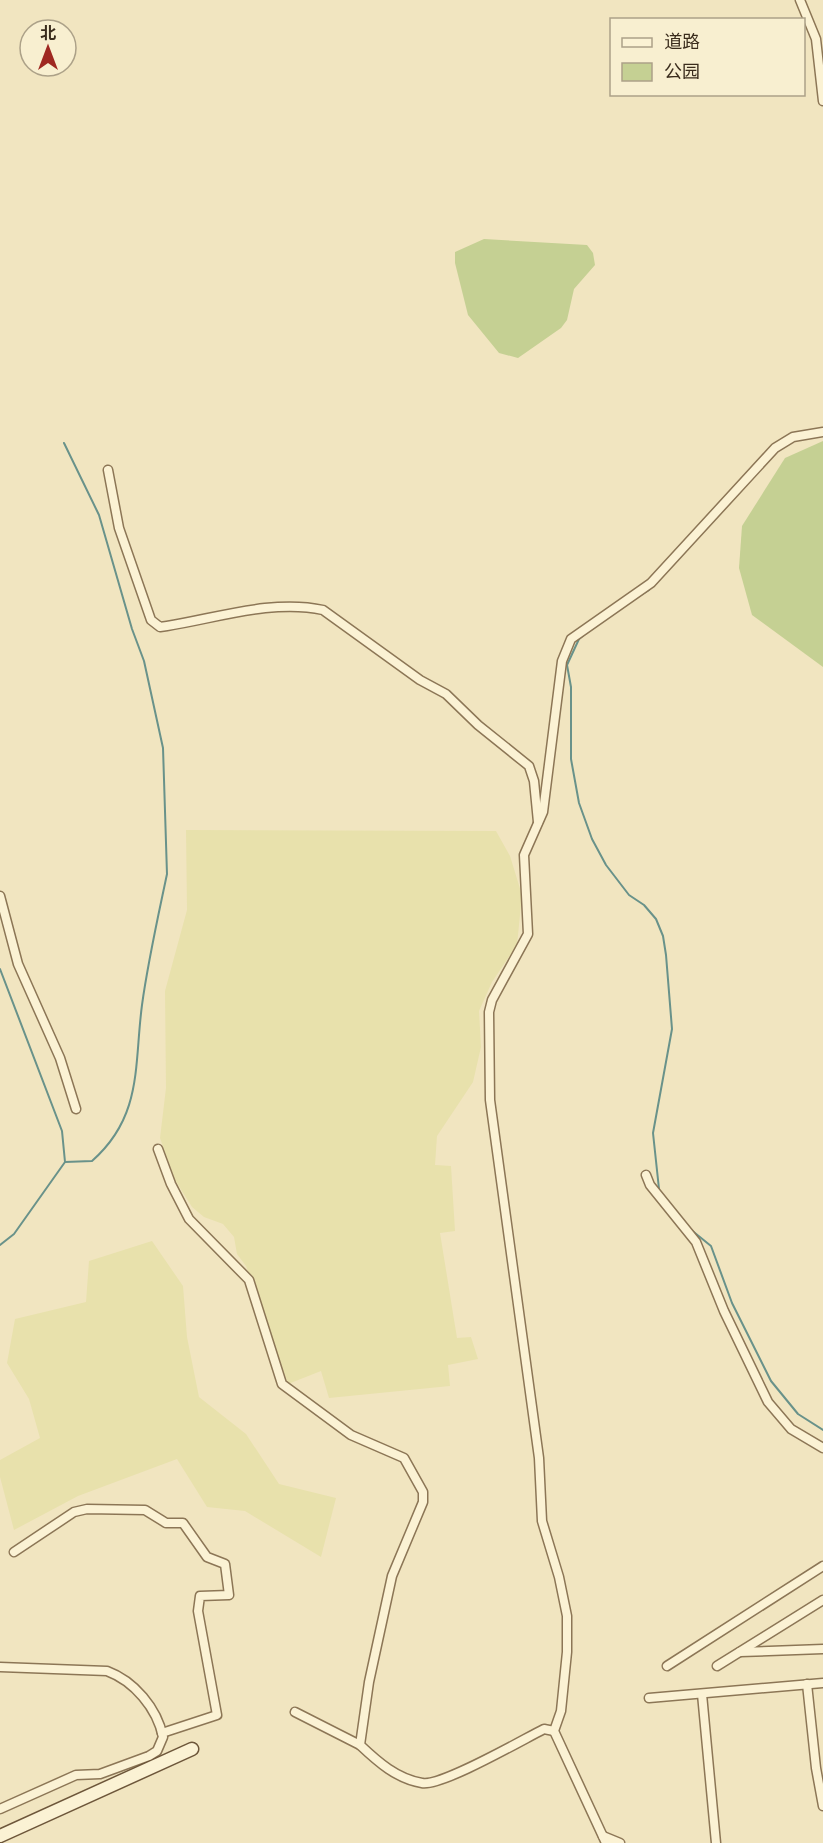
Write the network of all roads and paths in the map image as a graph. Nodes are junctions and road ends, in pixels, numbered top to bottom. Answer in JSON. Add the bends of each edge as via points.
{"nodes":[{"id":1,"x":800,"y":0,"type":"edge"},
{"id":2,"x":823,"y":101,"type":"edge"},
{"id":3,"x":823,"y":432,"type":"edge"},
{"id":4,"x":108,"y":470,"type":"dead end"},
{"id":5,"x":538,"y":822,"type":"junction"},
{"id":6,"x":0,"y":896,"type":"edge"},
{"id":7,"x":76,"y":1109,"type":"dead end"},
{"id":8,"x":158,"y":1149,"type":"dead end"},
{"id":9,"x":646,"y":1175,"type":"dead end"},
{"id":10,"x":823,"y":1448,"type":"edge"},
{"id":11,"x":14,"y":1552,"type":"dead end"},
{"id":12,"x":823,"y":1566,"type":"edge"},
{"id":13,"x":823,"y":1600,"type":"edge"},
{"id":14,"x":807,"y":1610,"type":"junction"},
{"id":15,"x":823,"y":1610,"type":"edge"},
{"id":16,"x":823,"y":1649,"type":"edge"},
{"id":17,"x":739,"y":1652,"type":"junction"},
{"id":18,"x":0,"y":1666,"type":"edge"},
{"id":19,"x":667,"y":1666,"type":"dead end"},
{"id":20,"x":717,"y":1666,"type":"dead end"},
{"id":21,"x":823,"y":1683,"type":"edge"},
{"id":22,"x":807,"y":1684,"type":"junction"},
{"id":23,"x":702,"y":1694,"type":"junction"},
{"id":24,"x":649,"y":1698,"type":"dead end"},
{"id":25,"x":295,"y":1712,"type":"dead end"},
{"id":26,"x":554,"y":1731,"type":"junction"},
{"id":27,"x":162,"y":1733,"type":"junction"},
{"id":28,"x":360,"y":1745,"type":"junction"},
{"id":29,"x":192,"y":1749,"type":"dead end"},
{"id":30,"x":823,"y":1806,"type":"edge"},
{"id":31,"x":0,"y":1809,"type":"edge"},
{"id":32,"x":0,"y":1836,"type":"edge"},
{"id":33,"x":604,"y":1839,"type":"edge"},
{"id":34,"x":620,"y":1843,"type":"edge"},
{"id":35,"x":716,"y":1843,"type":"edge"}],
"edges":[{"from":1,"to":2,"type":"street","via":[[816,39]]},
{"from":3,"to":5,"type":"street","via":[[793,437],[775,448],[651,584],[571,639],[562,661],[543,812]]},
{"from":4,"to":5,"type":"street","via":[[119,528],[151,620],[160,627],[277,607],[323,610],[420,680],[446,694],[529,765]]},
{"from":5,"to":26,"type":"street","via":[[524,855],[528,934],[489,1012],[490,1100],[539,1458],[542,1521],[567,1616],[561,1711]]},
{"from":6,"to":7,"type":"street","via":[[18,964],[60,1058]]},
{"from":8,"to":28,"type":"street","via":[[189,1219],[249,1280],[282,1384],[351,1435],[404,1458],[423,1492],[423,1502],[392,1576]]},
{"from":9,"to":10,"type":"street","via":[[696,1242],[768,1402],[791,1429]]},
{"from":11,"to":27,"type":"street","via":[[74,1512],[145,1510],[166,1523],[183,1523],[207,1557],[225,1564],[229,1595],[200,1596],[198,1611],[217,1715]]},
{"from":12,"to":19,"type":"street"},
{"from":13,"to":14,"type":"street"},
{"from":14,"to":15,"type":"street"},
{"from":14,"to":17,"type":"street"},
{"from":16,"to":17,"type":"street"},
{"from":17,"to":20,"type":"street"},
{"from":18,"to":27,"type":"street","via":[[107,1671],[120,1676],[142,1695]]},
{"from":21,"to":22,"type":"street"},
{"from":22,"to":23,"type":"street"},
{"from":22,"to":30,"type":"street"},
{"from":23,"to":24,"type":"street"},
{"from":23,"to":35,"type":"street"},
{"from":25,"to":28,"type":"street"},
{"from":26,"to":28,"type":"street","via":[[544,1729],[434,1784],[406,1779],[386,1768]]},
{"from":26,"to":33,"type":"street"},
{"from":27,"to":31,"type":"street","via":[[159,1746],[149,1756],[100,1774],[76,1775]]},
{"from":29,"to":32,"type":"street"},
{"from":33,"to":34,"type":"street"}]}
